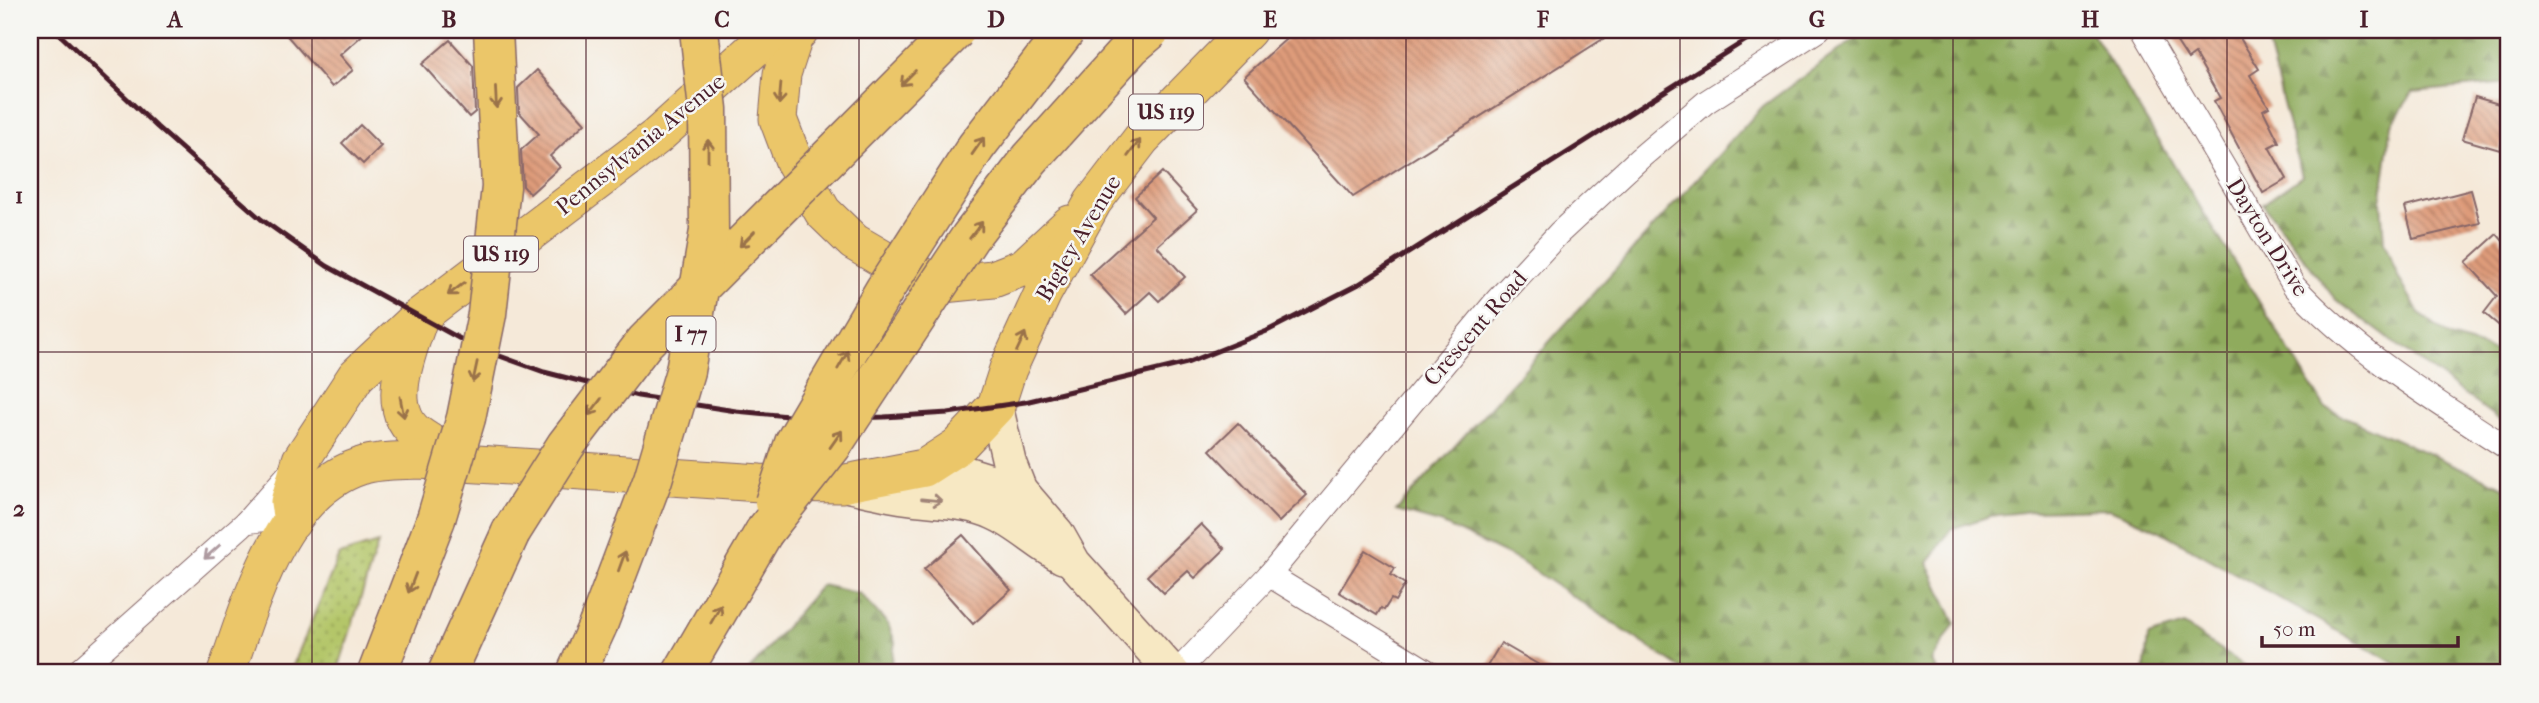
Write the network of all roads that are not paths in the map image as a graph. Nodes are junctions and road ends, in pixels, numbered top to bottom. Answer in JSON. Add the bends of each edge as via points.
{"nodes":[{"id":1,"x":493,"y":30,"type":"edge"},
{"id":2,"x":699,"y":30,"type":"edge"},
{"id":3,"x":775,"y":30,"type":"edge"},
{"id":4,"x":800,"y":30,"type":"edge"},
{"id":5,"x":956,"y":30,"type":"edge"},
{"id":6,"x":1066,"y":30,"type":"edge"},
{"id":7,"x":1151,"y":30,"type":"edge"},
{"id":8,"x":1248,"y":30,"type":"edge"},
{"id":9,"x":1818,"y":30,"type":"edge"},
{"id":10,"x":2143,"y":30,"type":"edge"},
{"id":11,"x":1093,"y":202,"type":"junction"},
{"id":12,"x":419,"y":317,"type":"junction"},
{"id":13,"x":996,"y":405,"type":"junction"},
{"id":14,"x":2509,"y":449,"type":"edge"},
{"id":15,"x":301,"y":460,"type":"junction"},
{"id":16,"x":464,"y":463,"type":"junction"},
{"id":17,"x":924,"y":468,"type":"junction"},
{"id":18,"x":841,"y":484,"type":"junction"},
{"id":19,"x":1020,"y":490,"type":"junction"},
{"id":20,"x":246,"y":522,"type":"junction"},
{"id":21,"x":292,"y":522,"type":"junction"},
{"id":22,"x":764,"y":532,"type":"junction"},
{"id":23,"x":1074,"y":563,"type":"junction"},
{"id":24,"x":1269,"y":575,"type":"junction"},
{"id":25,"x":76,"y":673,"type":"edge"},
{"id":26,"x":226,"y":673,"type":"edge"},
{"id":27,"x":376,"y":673,"type":"edge"},
{"id":28,"x":447,"y":673,"type":"edge"},
{"id":29,"x":576,"y":673,"type":"edge"},
{"id":30,"x":682,"y":673,"type":"edge"},
{"id":31,"x":1174,"y":673,"type":"edge"},
{"id":32,"x":1430,"y":673,"type":"edge"}],
"edges":[{"from":1,"to":27,"type":"highway","one_way":true,"bridge":true,"via":[[501,187],[487,314],[466,418],[436,519]]},
{"from":29,"to":2,"type":"highway","number":"I 77","one_way":true,"bridge":true,"via":[[653,479],[685,371],[709,231],[708,109]]},
{"from":3,"to":12,"type":"main road","name":"Pennsylvania Avenue","number":"US 119","one_way":true,"via":[[656,137]]},
{"from":4,"to":11,"type":"main road","one_way":true,"via":[[782,74],[778,119],[795,164],[823,212],[854,242],[895,266],[943,284],[993,279],[1024,267]]},
{"from":5,"to":28,"type":"highway","one_way":true,"bridge":true,"via":[[645,342],[566,445],[511,532]]},
{"from":22,"to":6,"type":"highway","one_way":true,"bridge":true,"via":[[794,443],[885,289],[976,147]]},
{"from":22,"to":7,"type":"highway","one_way":true,"bridge":true,"via":[[832,446],[970,237],[1015,179]]},
{"from":11,"to":8,"type":"main road","name":"Bigley Avenue","number":"US 119","one_way":true,"via":[[1142,138]]},
{"from":9,"to":24,"type":"street","name":"Crescent Road","via":[[1706,102],[1559,233],[1497,300]]},
{"from":10,"to":14,"type":"street","name":"Dayton Drive","via":[[2294,286],[2353,343]]},
{"from":13,"to":11,"type":"main road","name":"Bigley Avenue","number":"US 119","one_way":true,"via":[[1043,293]]},
{"from":12,"to":15,"type":"main road","name":"Pennsylvania Avenue","number":"US 119","via":[[356,376]]},
{"from":12,"to":16,"type":"main road","one_way":true,"via":[[400,394],[404,417],[415,432]]},
{"from":13,"to":17,"type":"main road","name":"Bigley Avenue","number":"US 119","via":[[958,446]]},
{"from":13,"to":19,"type":"street"},
{"from":15,"to":20,"type":"street"},
{"from":15,"to":21,"type":"main road","name":"Pennsylvania Avenue","number":"US 119","via":[[289,502]]},
{"from":16,"to":18,"type":"main road","number":"US 119","via":[[760,483]]},
{"from":16,"to":21,"type":"main road","number":"US 119","via":[[419,460],[363,465],[336,476],[317,491]]},
{"from":17,"to":18,"type":"main road","number":"US 119"},
{"from":17,"to":19,"type":"street","via":[[969,474]]},
{"from":18,"to":23,"type":"street","one_way":true,"via":[[982,508]]},
{"from":19,"to":23,"type":"street","via":[[1057,533]]},
{"from":20,"to":21,"type":"street","via":[[281,517]]},
{"from":20,"to":25,"type":"street","one_way":true},
{"from":21,"to":26,"type":"main road","number":"US 119","via":[[259,582]]},
{"from":30,"to":22,"type":"highway","one_way":true},
{"from":23,"to":31,"type":"street"},
{"from":24,"to":31,"type":"street","name":"Crescent Road"},
{"from":24,"to":32,"type":"street"}]}
